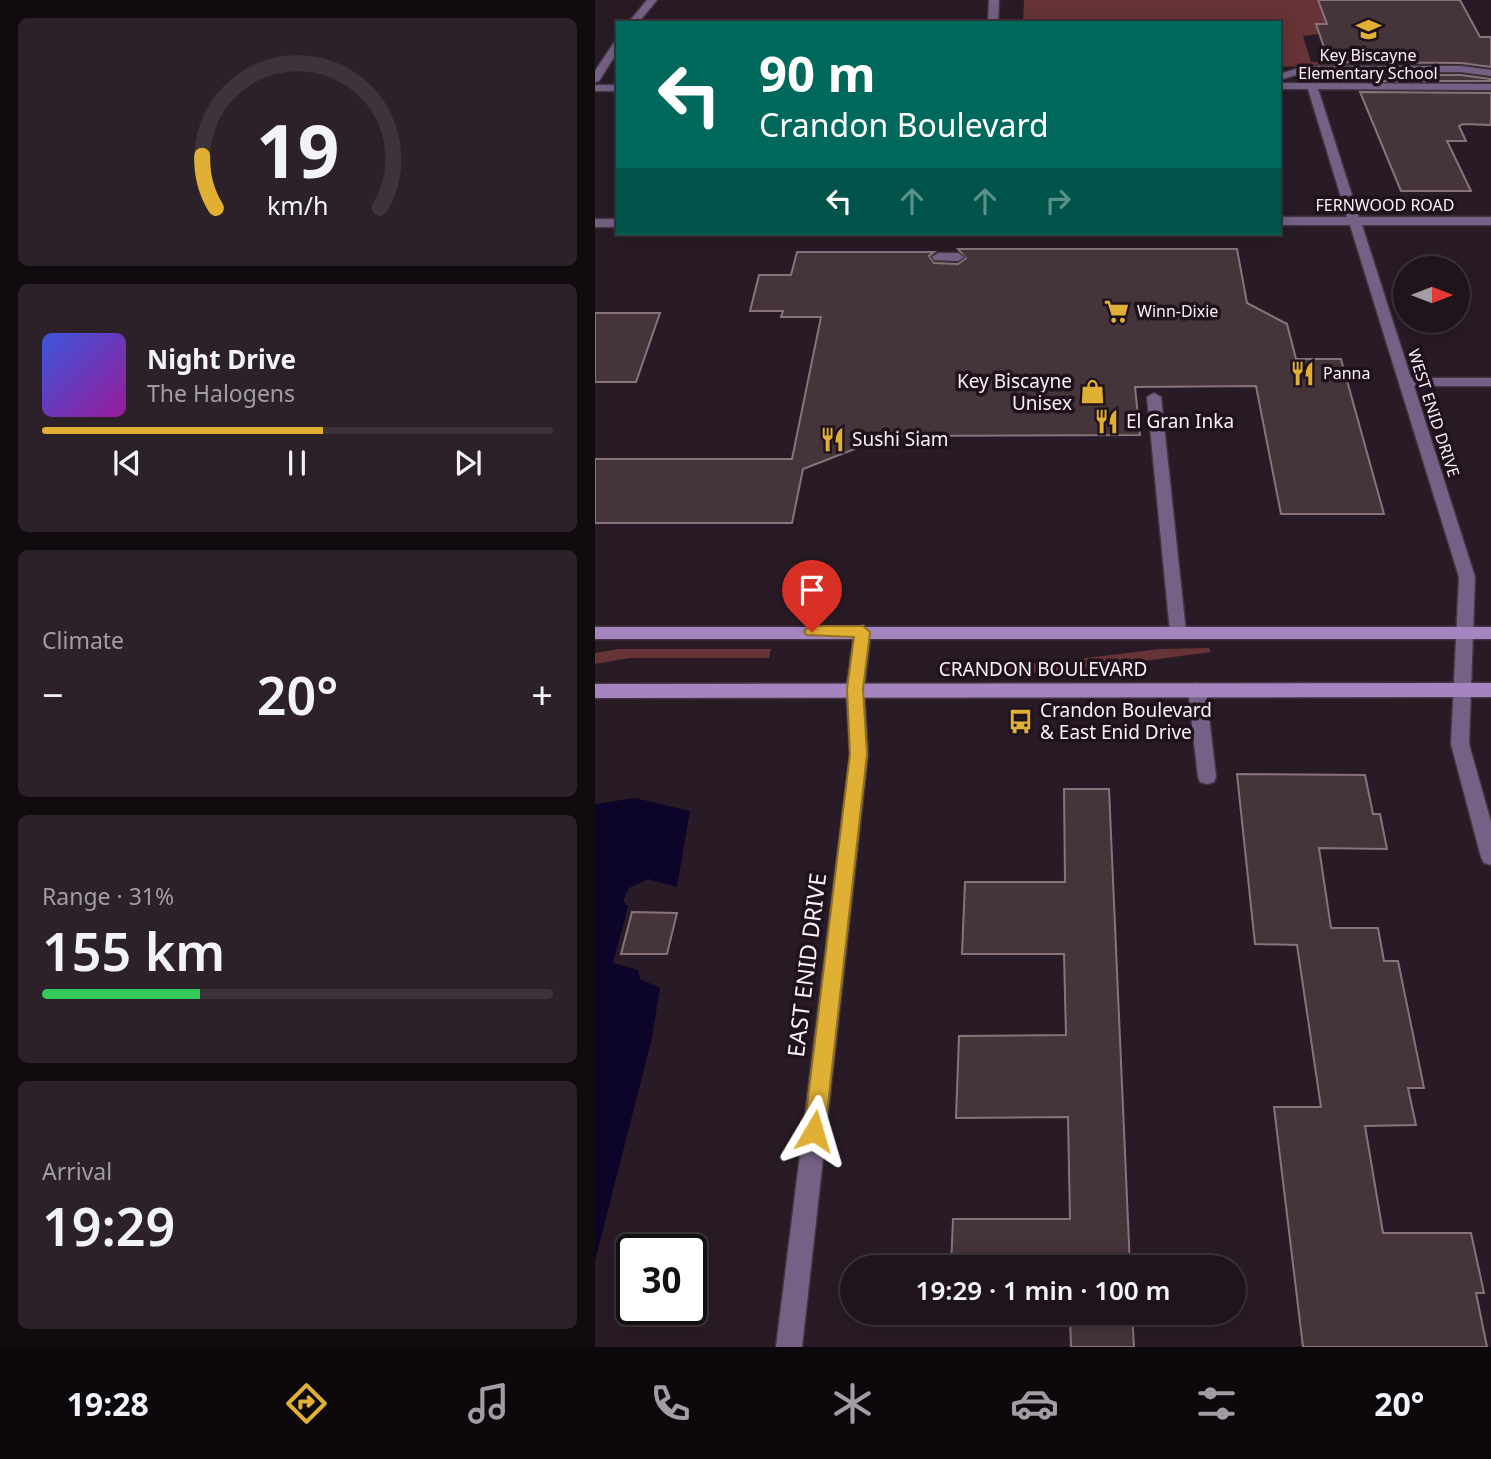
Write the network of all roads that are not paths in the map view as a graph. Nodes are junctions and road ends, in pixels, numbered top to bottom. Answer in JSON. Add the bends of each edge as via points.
{"nodes":[{"id":1,"x":652,"y":0,"type":"edge"},
{"id":2,"x":994,"y":0,"type":"edge"},
{"id":3,"x":635,"y":21,"type":"edge"},
{"id":4,"x":993,"y":21,"type":"edge"},
{"id":5,"x":616,"y":46,"type":"edge"},
{"id":6,"x":1491,"y":73,"type":"edge"},
{"id":7,"x":1281,"y":76,"type":"edge"},
{"id":8,"x":595,"y":79,"type":"edge"},
{"id":9,"x":1281,"y":86,"type":"edge"},
{"id":10,"x":1313,"y":86,"type":"junction"},
{"id":11,"x":1491,"y":87,"type":"edge"},
{"id":12,"x":595,"y":88,"type":"edge"},
{"id":13,"x":616,"y":88,"type":"edge"},
{"id":14,"x":1281,"y":221,"type":"edge"},
{"id":15,"x":1355,"y":221,"type":"junction"},
{"id":16,"x":1491,"y":222,"type":"edge"},
{"id":17,"x":595,"y":223,"type":"edge"},
{"id":18,"x":616,"y":223,"type":"edge"},
{"id":19,"x":938,"y":257,"type":"dead end"},
{"id":20,"x":958,"y":257,"type":"dead end"},
{"id":21,"x":1405,"y":382,"type":"junction"},
{"id":22,"x":1491,"y":382,"type":"edge"},
{"id":23,"x":1154,"y":397,"type":"dead end"},
{"id":24,"x":863,"y":632,"type":"junction"},
{"id":25,"x":1178,"y":632,"type":"junction"},
{"id":26,"x":595,"y":633,"type":"edge"},
{"id":27,"x":1466,"y":633,"type":"junction"},
{"id":28,"x":1491,"y":633,"type":"edge"},
{"id":29,"x":855,"y":689,"type":"junction"},
{"id":30,"x":1197,"y":690,"type":"junction"},
{"id":31,"x":1463,"y":690,"type":"junction"},
{"id":32,"x":1491,"y":690,"type":"edge"},
{"id":33,"x":595,"y":691,"type":"edge"},
{"id":34,"x":1207,"y":777,"type":"dead end"},
{"id":35,"x":1483,"y":800,"type":"edge"},
{"id":36,"x":1491,"y":858,"type":"edge"},
{"id":37,"x":789,"y":1347,"type":"edge"}],
"edges":[{"from":1,"to":3,"type":"street"},
{"from":2,"to":4,"type":"street"},
{"from":5,"to":8,"type":"street"},
{"from":6,"to":7,"type":"street","via":[[1306,69]]},
{"from":9,"to":10,"type":"street"},
{"from":10,"to":11,"type":"street"},
{"from":10,"to":15,"type":"street","name":"WEST ENID DRIVE"},
{"from":12,"to":13,"type":"street"},
{"from":14,"to":15,"type":"street","name":"FERNWOOD ROAD"},
{"from":15,"to":16,"type":"street","name":"FERNWOOD ROAD"},
{"from":15,"to":21,"type":"street","name":"WEST ENID DRIVE"},
{"from":17,"to":18,"type":"street"},
{"from":19,"to":20,"type":"street"},
{"from":21,"to":22,"type":"street"},
{"from":21,"to":27,"type":"street","name":"WEST ENID DRIVE","via":[[1467,577]]},
{"from":23,"to":25,"type":"street"},
{"from":24,"to":25,"type":"main road","name":"CRANDON BOULEVARD"},
{"from":24,"to":26,"type":"main road","name":"CRANDON BOULEVARD"},
{"from":24,"to":29,"type":"street","name":"EAST ENID DRIVE"},
{"from":25,"to":27,"type":"main road","name":"CRANDON BOULEVARD"},
{"from":27,"to":28,"type":"main road","name":"CRANDON BOULEVARD"},
{"from":27,"to":31,"type":"street","name":"WEST ENID DRIVE"},
{"from":29,"to":30,"type":"main road","name":"CRANDON BOULEVARD"},
{"from":29,"to":33,"type":"main road","name":"CRANDON BOULEVARD"},
{"from":29,"to":37,"type":"street","name":"EAST ENID DRIVE","via":[[859,754]]},
{"from":30,"to":31,"type":"main road","name":"CRANDON BOULEVARD"},
{"from":30,"to":34,"type":"street"},
{"from":31,"to":32,"type":"main road","name":"CRANDON BOULEVARD"},
{"from":31,"to":35,"type":"street","name":"WEST ENID DRIVE","via":[[1460,744]]},
{"from":35,"to":36,"type":"street","name":"WEST ENID DRIVE"}]}
